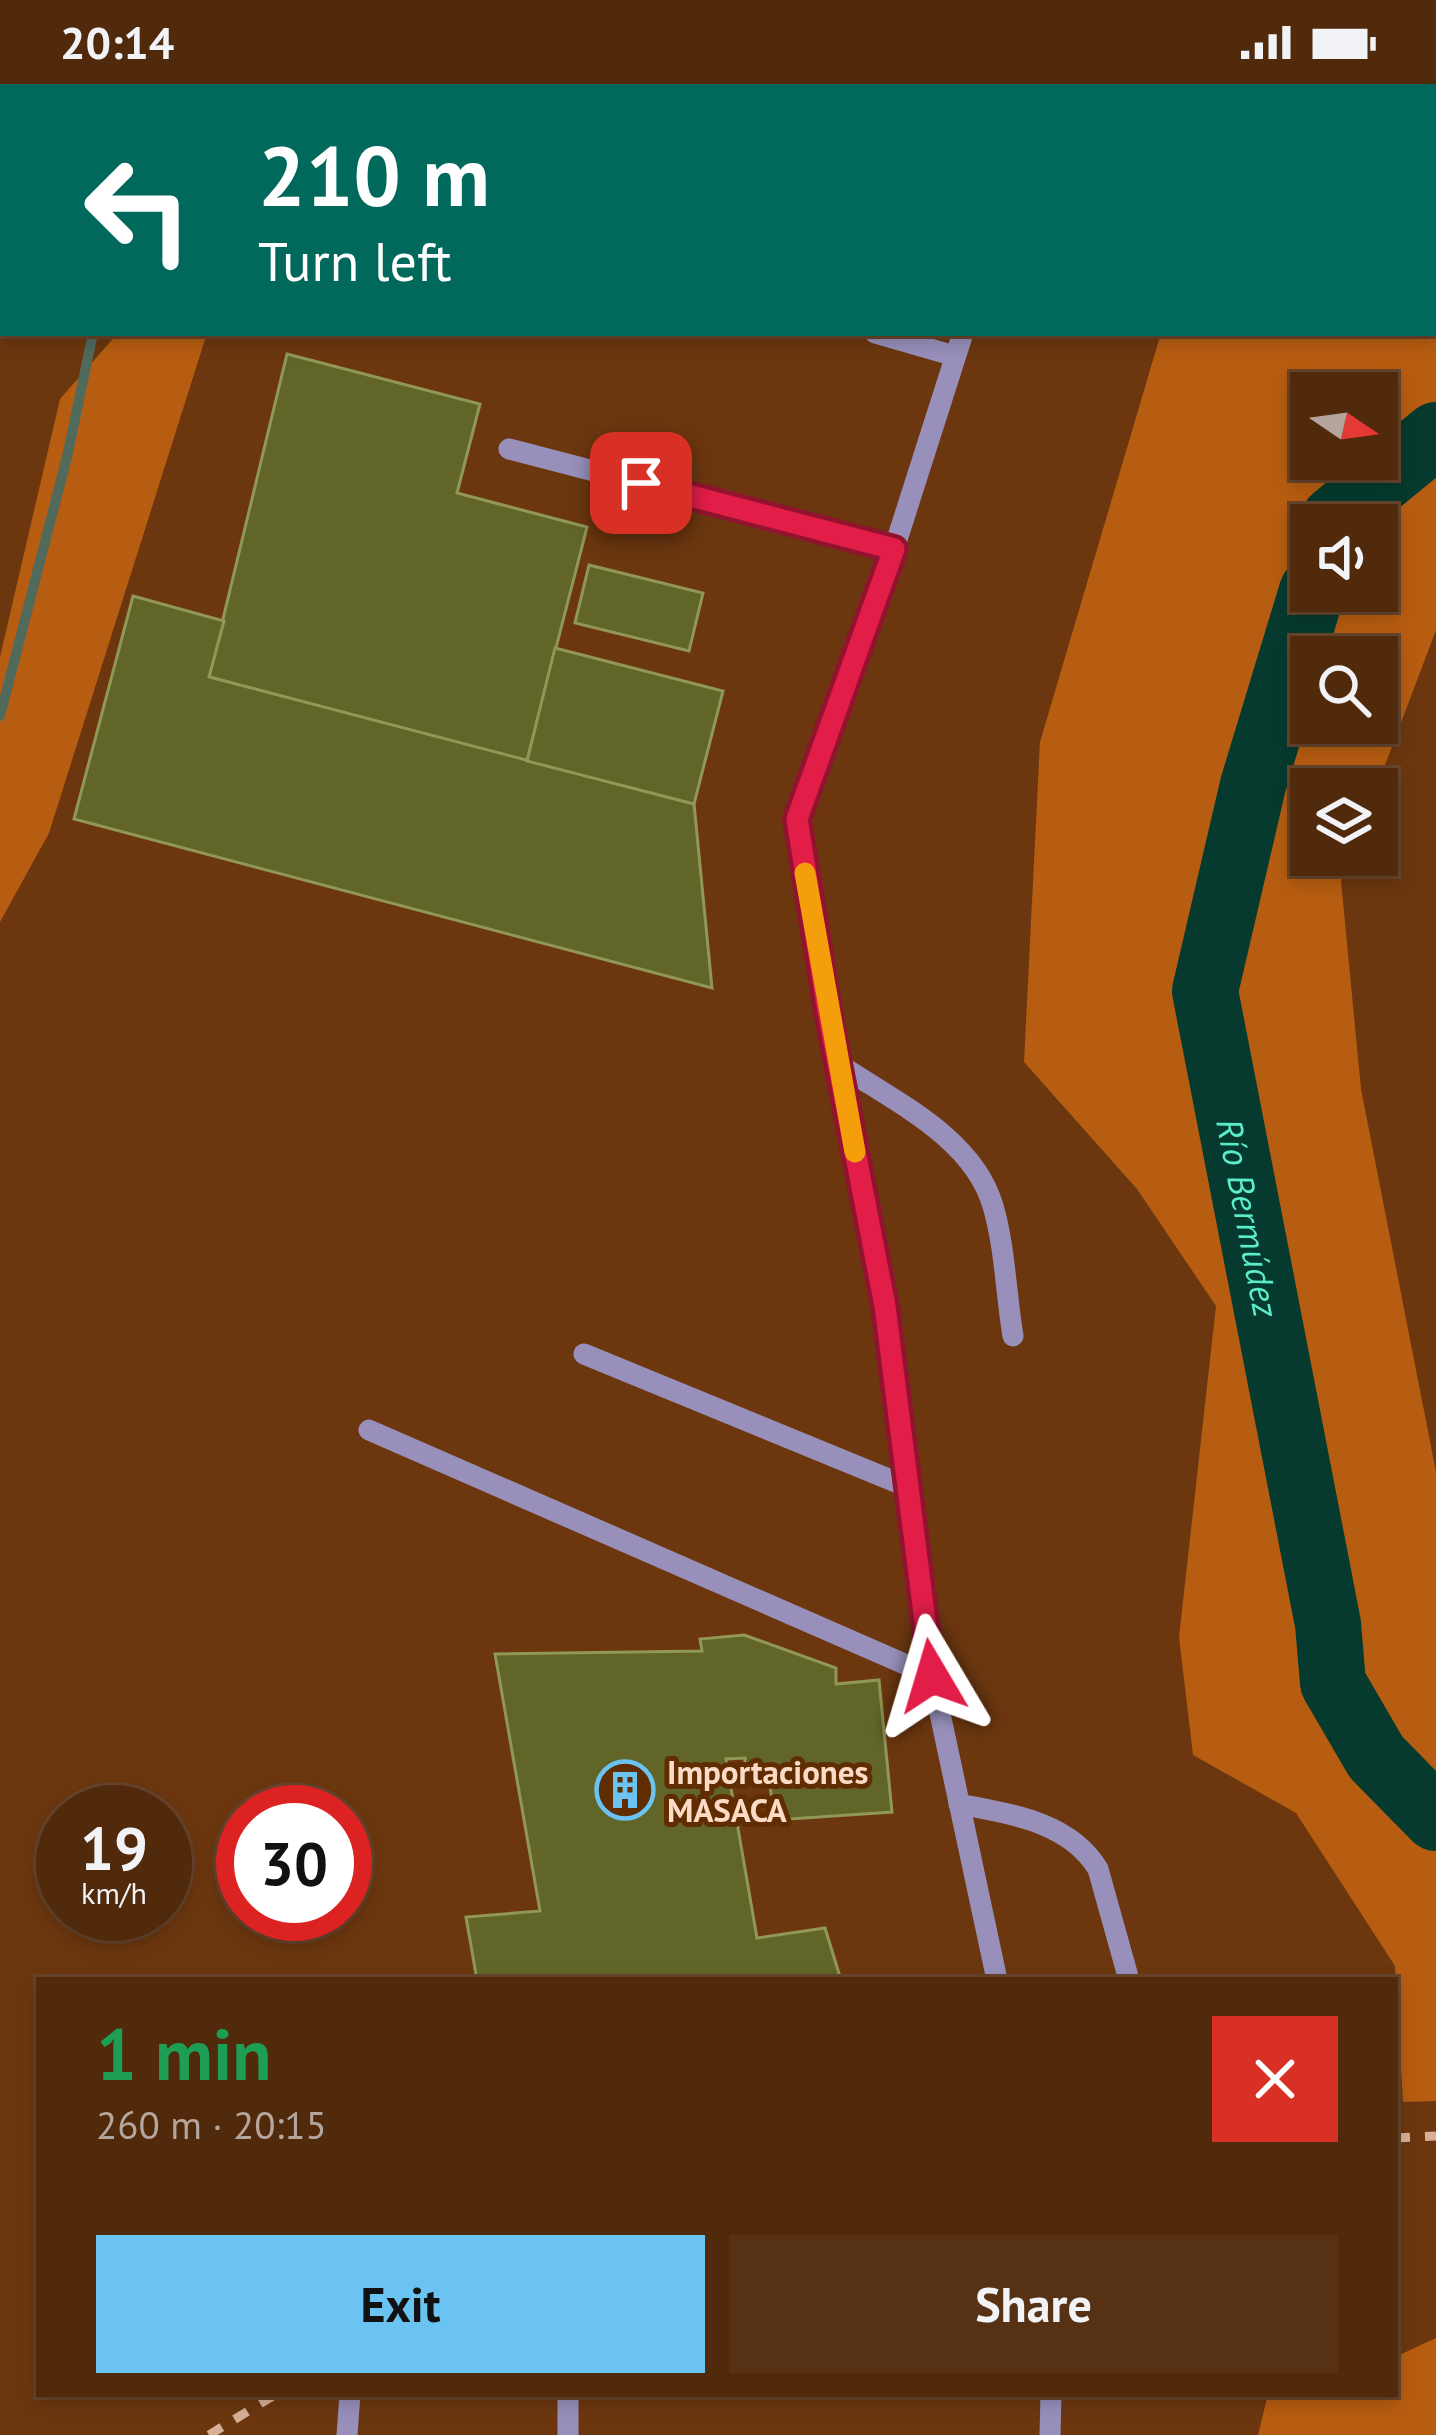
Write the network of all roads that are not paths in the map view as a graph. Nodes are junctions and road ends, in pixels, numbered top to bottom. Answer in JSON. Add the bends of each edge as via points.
{"nodes":[{"id":1,"x":886,"y":336,"type":"edge"},
{"id":2,"x":962,"y":336,"type":"edge"},
{"id":3,"x":956,"y":356,"type":"junction"},
{"id":4,"x":509,"y":449,"type":"dead end"},
{"id":5,"x":894,"y":549,"type":"junction"},
{"id":6,"x":837,"y":1064,"type":"junction"},
{"id":7,"x":1012,"y":1336,"type":"dead end"},
{"id":8,"x":584,"y":1354,"type":"dead end"},
{"id":9,"x":369,"y":1430,"type":"dead end"},
{"id":10,"x":908,"y":1486,"type":"junction"},
{"id":11,"x":932,"y":1676,"type":"junction"},
{"id":12,"x":959,"y":1804,"type":"junction"},
{"id":13,"x":996,"y":1977,"type":"edge"},
{"id":14,"x":1128,"y":1977,"type":"edge"},
{"id":15,"x":350,"y":2397,"type":"edge"},
{"id":16,"x":568,"y":2397,"type":"edge"},
{"id":17,"x":1051,"y":2397,"type":"edge"},
{"id":18,"x":347,"y":2435,"type":"edge"},
{"id":19,"x":568,"y":2435,"type":"edge"},
{"id":20,"x":1050,"y":2435,"type":"edge"}],
"edges":[{"from":1,"to":3,"type":"street"},
{"from":2,"to":3,"type":"street"},
{"from":3,"to":5,"type":"street"},
{"from":4,"to":5,"type":"street"},
{"from":5,"to":6,"type":"street","via":[[797,819]]},
{"from":6,"to":7,"type":"street","via":[[951,1141],[974,1166],[993,1205]]},
{"from":6,"to":10,"type":"street","via":[[885,1306]]},
{"from":8,"to":10,"type":"street"},
{"from":9,"to":11,"type":"street"},
{"from":10,"to":11,"type":"street"},
{"from":11,"to":12,"type":"street"},
{"from":12,"to":13,"type":"street"},
{"from":12,"to":14,"type":"street","via":[[1049,1826],[1090,1855]]},
{"from":15,"to":18,"type":"street"},
{"from":16,"to":19,"type":"street"},
{"from":17,"to":20,"type":"street"}]}
